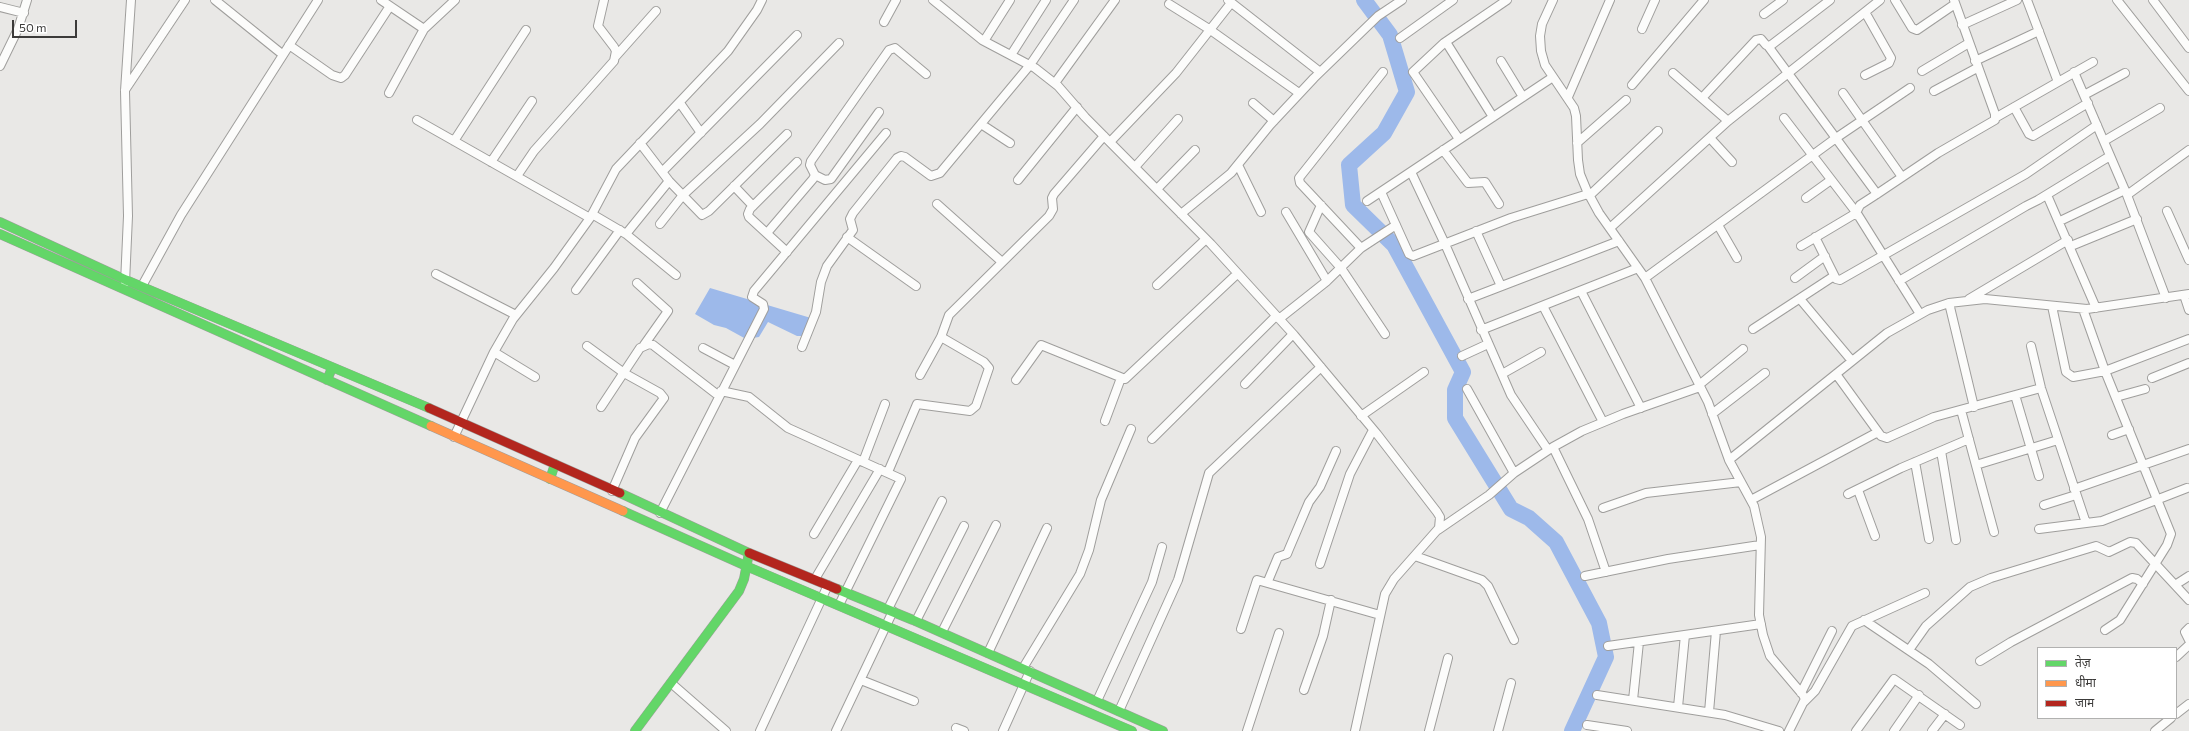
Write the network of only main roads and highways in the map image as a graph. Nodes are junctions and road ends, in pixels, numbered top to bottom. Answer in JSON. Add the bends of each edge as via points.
{"nodes":[{"id":1,"x":0,"y":222,"type":"edge"},
{"id":2,"x":0,"y":234,"type":"edge"},
{"id":3,"x":332,"y":368,"type":"junction"},
{"id":4,"x":327,"y":380,"type":"junction"},
{"id":5,"x":555,"y":464,"type":"junction"},
{"id":6,"x":550,"y":479,"type":"junction"},
{"id":7,"x":750,"y":553,"type":"junction"},
{"id":8,"x":746,"y":566,"type":"junction"},
{"id":9,"x":635,"y":731,"type":"edge"},
{"id":10,"x":1132,"y":731,"type":"edge"},
{"id":11,"x":1163,"y":731,"type":"edge"}],
"edges":[{"from":1,"to":3,"type":"main road","via":[[126,280]]},
{"from":2,"to":4,"type":"main road"},
{"from":3,"to":4,"type":"main road"},
{"from":3,"to":5,"type":"main road"},
{"from":4,"to":6,"type":"main road"},
{"from":5,"to":6,"type":"main road"},
{"from":5,"to":7,"type":"main road"},
{"from":6,"to":8,"type":"main road"},
{"from":7,"to":8,"type":"main road"},
{"from":7,"to":11,"type":"main road","via":[[942,632]]},
{"from":8,"to":9,"type":"main road","via":[[739,591]]},
{"from":8,"to":10,"type":"main road"}]}
